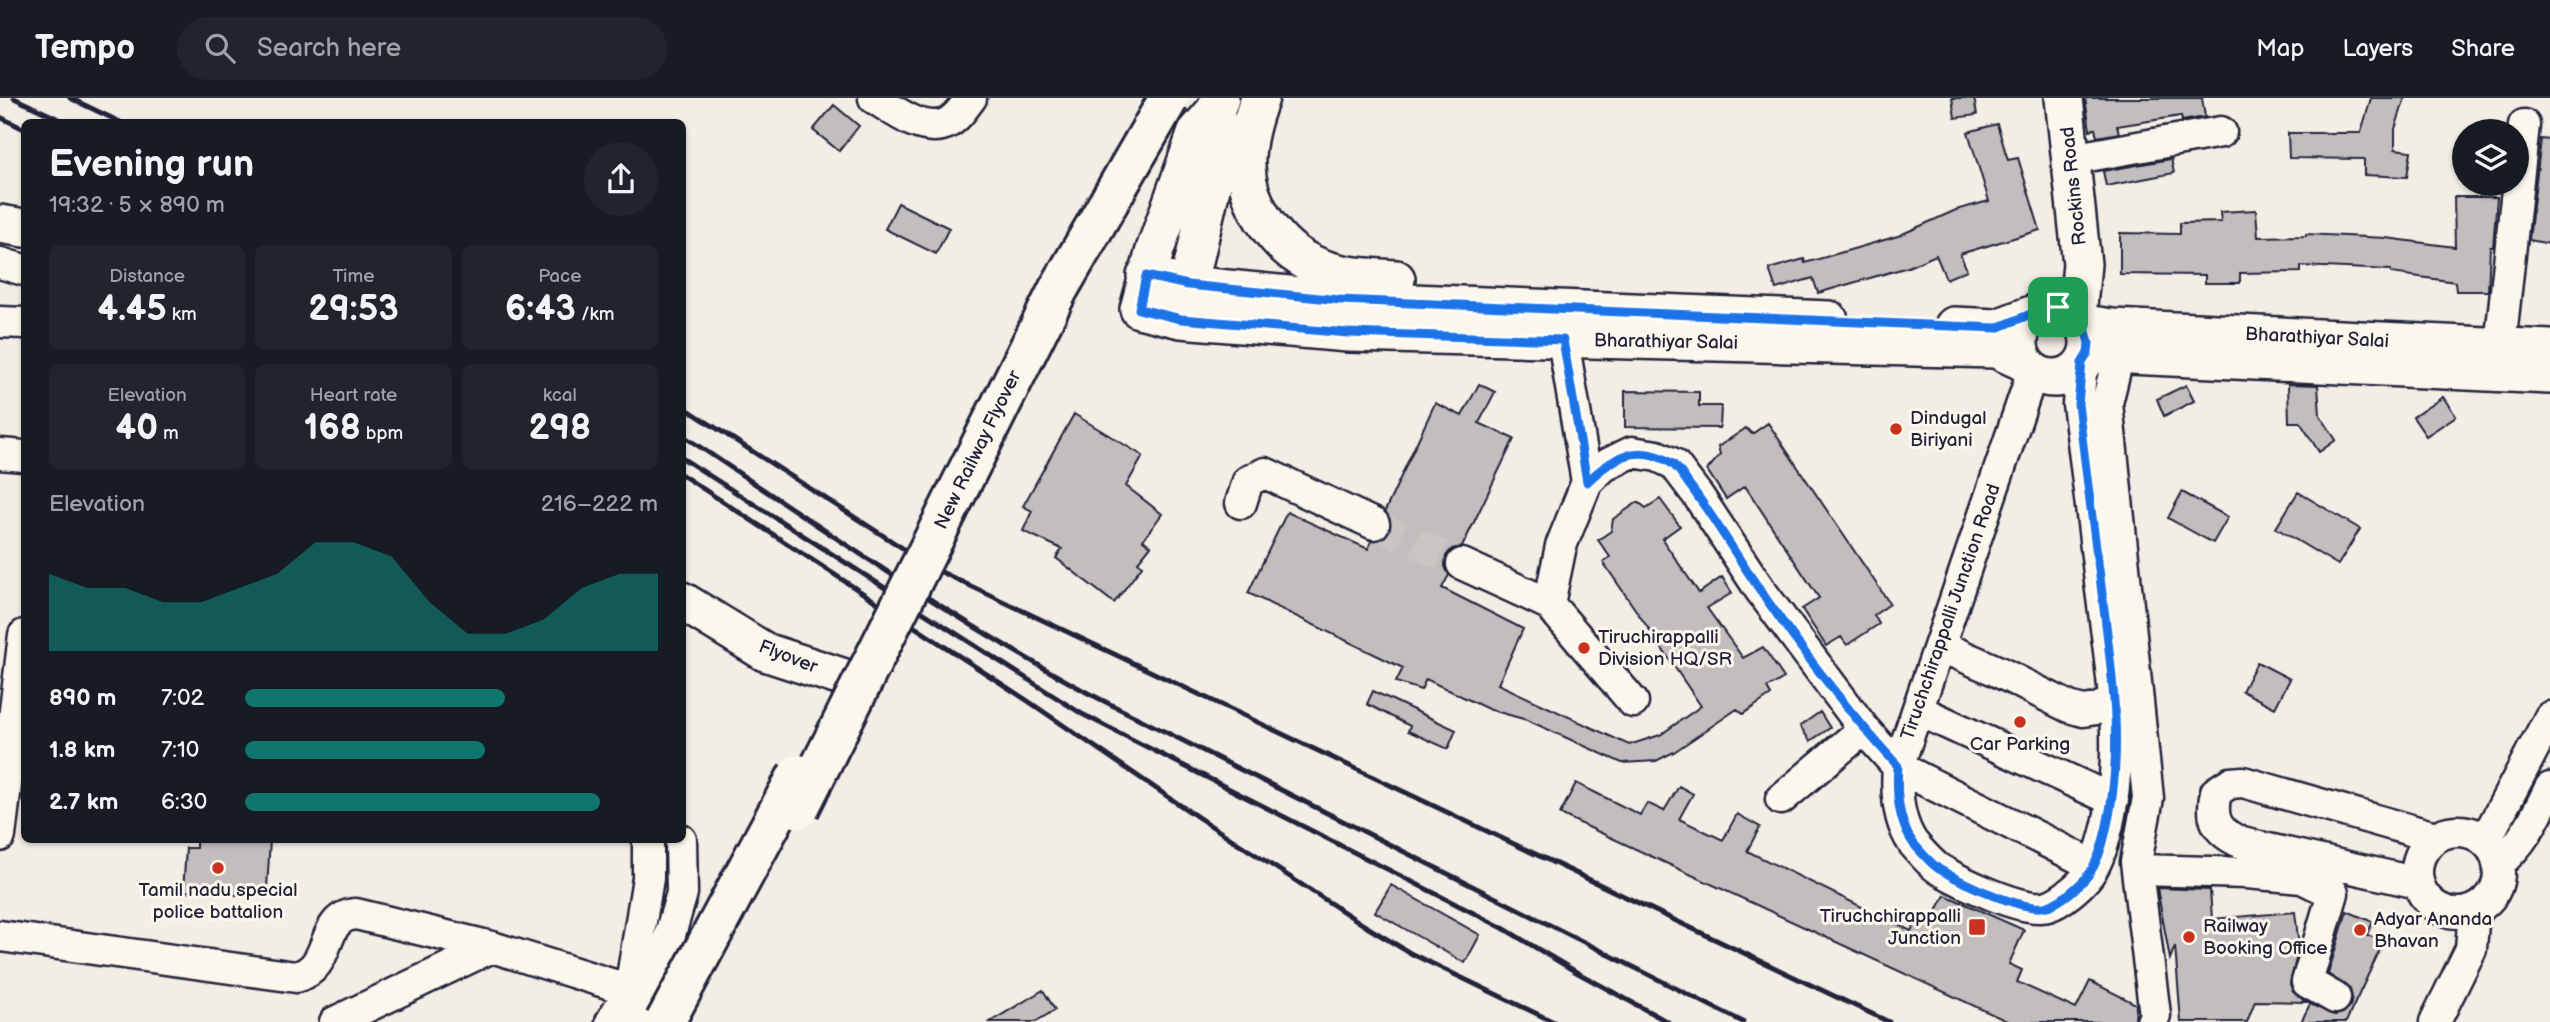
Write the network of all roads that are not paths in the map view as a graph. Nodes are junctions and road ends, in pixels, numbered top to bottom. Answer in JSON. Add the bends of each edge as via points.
{"nodes":[{"id":1,"x":874,"y":98,"type":"edge"},
{"id":2,"x":971,"y":98,"type":"edge"},
{"id":3,"x":1148,"y":98,"type":"edge"},
{"id":4,"x":1169,"y":98,"type":"edge"},
{"id":5,"x":1260,"y":98,"type":"edge"},
{"id":6,"x":2049,"y":98,"type":"edge"},
{"id":7,"x":2064,"y":98,"type":"edge"},
{"id":8,"x":1218,"y":104,"type":"edge"},
{"id":9,"x":2221,"y":132,"type":"dead end"},
{"id":10,"x":2071,"y":159,"type":"junction"},
{"id":11,"x":2516,"y":196,"type":"edge"},
{"id":12,"x":0,"y":211,"type":"edge"},
{"id":13,"x":21,"y":214,"type":"edge"},
{"id":14,"x":0,"y":224,"type":"edge"},
{"id":15,"x":21,"y":228,"type":"edge"},
{"id":16,"x":0,"y":247,"type":"edge"},
{"id":17,"x":21,"y":252,"type":"edge"},
{"id":18,"x":0,"y":263,"type":"edge"},
{"id":19,"x":21,"y":269,"type":"edge"},
{"id":20,"x":1184,"y":302,"type":"junction"},
{"id":21,"x":0,"y":322,"type":"edge"},
{"id":22,"x":21,"y":323,"type":"edge"},
{"id":23,"x":1555,"y":323,"type":"junction"},
{"id":24,"x":2077,"y":333,"type":"junction"},
{"id":25,"x":2500,"y":346,"type":"junction"},
{"id":26,"x":2550,"y":349,"type":"edge"},
{"id":27,"x":2028,"y":366,"type":"junction"},
{"id":28,"x":2550,"y":375,"type":"edge"},
{"id":29,"x":0,"y":454,"type":"edge"},
{"id":30,"x":21,"y":456,"type":"edge"},
{"id":31,"x":1587,"y":482,"type":"junction"},
{"id":32,"x":1241,"y":503,"type":"dead end"},
{"id":33,"x":1374,"y":524,"type":"tunnel mouth"},
{"id":34,"x":1462,"y":564,"type":"tunnel mouth"},
{"id":35,"x":686,"y":603,"type":"edge"},
{"id":36,"x":1549,"y":604,"type":"junction"},
{"id":37,"x":686,"y":622,"type":"edge"},
{"id":38,"x":0,"y":644,"type":"edge"},
{"id":39,"x":21,"y":646,"type":"edge"},
{"id":40,"x":1940,"y":646,"type":"junction"},
{"id":41,"x":21,"y":670,"type":"edge"},
{"id":42,"x":849,"y":690,"type":"junction"},
{"id":43,"x":2115,"y":700,"type":"junction"},
{"id":44,"x":1633,"y":702,"type":"dead end"},
{"id":45,"x":1918,"y":710,"type":"junction"},
{"id":46,"x":2550,"y":716,"type":"edge"},
{"id":47,"x":1864,"y":729,"type":"junction"},
{"id":48,"x":1898,"y":766,"type":"junction"},
{"id":49,"x":2550,"y":788,"type":"edge"},
{"id":50,"x":1782,"y":799,"type":"dead end"},
{"id":51,"x":2113,"y":800,"type":"junction"},
{"id":52,"x":799,"y":809,"type":"dead end"},
{"id":53,"x":0,"y":836,"type":"edge"},
{"id":54,"x":2435,"y":837,"type":"junction"},
{"id":55,"x":648,"y":843,"type":"edge"},
{"id":56,"x":681,"y":843,"type":"edge"},
{"id":57,"x":2491,"y":852,"type":"junction"},
{"id":58,"x":2093,"y":865,"type":"junction"},
{"id":59,"x":2137,"y":870,"type":"junction"},
{"id":60,"x":2418,"y":883,"type":"junction"},
{"id":61,"x":2474,"y":910,"type":"junction"},
{"id":62,"x":0,"y":936,"type":"edge"},
{"id":63,"x":492,"y":947,"type":"junction"},
{"id":64,"x":2335,"y":998,"type":"dead end"},
{"id":65,"x":651,"y":1013,"type":"edge"},
{"id":66,"x":335,"y":1022,"type":"edge"},
{"id":67,"x":611,"y":1022,"type":"edge"},
{"id":68,"x":2152,"y":1022,"type":"edge"},
{"id":69,"x":2435,"y":1022,"type":"edge"}],
"edges":[{"from":1,"to":2,"type":"street","via":[[923,124],[942,126]]},
{"from":3,"to":42,"type":"highway","name":"New Railway Flyover","via":[[1036,299]]},
{"from":4,"to":42,"type":"highway","name":"New Railway Flyover","bridge":true,"via":[[1058,290]]},
{"from":5,"to":23,"type":"main road","via":[[1246,166],[1251,193],[1276,237],[1294,254],[1333,272],[1356,276],[1515,288]]},
{"from":6,"to":24,"type":"main road","name":"Rockins Road","via":[[2062,254]]},
{"from":7,"to":10,"type":"main road","name":"Rockins Road"},
{"from":8,"to":20,"type":"main road","via":[[1221,146]]},
{"from":8,"to":20,"type":"main road","name":"Bharathiyar Salai","via":[[1197,132],[1146,276],[1139,309]]},
{"from":9,"to":10,"type":"street"},
{"from":10,"to":24,"type":"main road","name":"Rockins Road","via":[[2082,264]]},
{"from":11,"to":25,"type":"street"},
{"from":12,"to":13,"type":"main road"},
{"from":14,"to":15,"type":"main road"},
{"from":16,"to":17,"type":"street"},
{"from":18,"to":19,"type":"street"},
{"from":20,"to":23,"type":"main road","name":"Bharathiyar Salai","via":[[1348,333]]},
{"from":21,"to":22,"type":"street"},
{"from":23,"to":24,"type":"main road","name":"Bharathiyar Salai"},
{"from":23,"to":27,"type":"main road","name":"Bharathiyar Salai","via":[[1996,349]]},
{"from":23,"to":31,"type":"street"},
{"from":24,"to":25,"type":"main road","name":"Bharathiyar Salai","via":[[2112,328]]},
{"from":24,"to":27,"type":"main road","name":"Bharathiyar Salai","via":[[2076,370],[2054,378]]},
{"from":24,"to":27,"type":"main road","via":[[2020,332],[2020,353]]},
{"from":24,"to":28,"type":"main road","name":"Bharathiyar Salai"},
{"from":24,"to":43,"type":"street","name":"Tiruchchirappalli Junction Road","via":[[2078,404]]},
{"from":24,"to":59,"type":"street","via":[[2107,403],[2148,798]]},
{"from":25,"to":26,"type":"main road","name":"Bharathiyar Salai"},
{"from":27,"to":40,"type":"street","name":"Tiruchchirappalli Junction Road"},
{"from":29,"to":30,"type":"street"},
{"from":31,"to":36,"type":"street","via":[[1561,546]]},
{"from":31,"to":47,"type":"street","via":[[1604,466],[1632,452],[1674,464],[1760,591]]},
{"from":32,"to":33,"type":"street","via":[[1248,481],[1265,473]]},
{"from":34,"to":36,"type":"street"},
{"from":35,"to":42,"type":"main road","name":"Flyover","via":[[765,652]]},
{"from":36,"to":44,"type":"street"},
{"from":37,"to":42,"type":"main road","name":"Flyover","via":[[760,664]]},
{"from":38,"to":39,"type":"street"},
{"from":40,"to":43,"type":"street","via":[[2069,708],[2097,709]]},
{"from":40,"to":45,"type":"street","name":"Tiruchchirappalli Junction Road"},
{"from":41,"to":53,"type":"street"},
{"from":42,"to":52,"type":"highway","name":"New Railway Flyover","bridge":true},
{"from":42,"to":65,"type":"highway","name":"New Railway Flyover","bridge":true},
{"from":43,"to":51,"type":"street","name":"Tiruchchirappalli Junction Road"},
{"from":45,"to":48,"type":"street","name":"Tiruchchirappalli Junction Road"},
{"from":45,"to":51,"type":"street"},
{"from":46,"to":57,"type":"street"},
{"from":47,"to":48,"type":"street"},
{"from":47,"to":50,"type":"street"},
{"from":48,"to":58,"type":"street"},
{"from":48,"to":58,"type":"street","name":"Tiruchchirappalli Junction Road","via":[[1900,812],[1912,841],[1948,873],[1994,896],[2046,907],[2064,897]]},
{"from":49,"to":57,"type":"street","via":[[2515,850]]},
{"from":51,"to":58,"type":"street","name":"Tiruchchirappalli Junction Road","via":[[2103,845]]},
{"from":54,"to":57,"type":"street","via":[[2447,832],[2473,834]]},
{"from":54,"to":60,"type":"street","via":[[2419,857]]},
{"from":54,"to":60,"type":"street","via":[[2243,782],[2230,783],[2216,792],[2217,825],[2242,843]]},
{"from":55,"to":65,"type":"street"},
{"from":56,"to":65,"type":"street","via":[[682,894]]},
{"from":57,"to":61,"type":"street","via":[[2498,878],[2486,903]]},
{"from":59,"to":64,"type":"street","via":[[2302,878],[2333,893],[2307,982]]},
{"from":59,"to":68,"type":"street","via":[[2155,1015]]},
{"from":60,"to":61,"type":"street","via":[[2423,895],[2446,912]]},
{"from":61,"to":69,"type":"street","via":[[2471,949]]},
{"from":62,"to":63,"type":"street","via":[[296,976],[308,974],[317,965],[337,921],[345,915]]},
{"from":63,"to":65,"type":"street"},
{"from":63,"to":66,"type":"street"},
{"from":65,"to":67,"type":"street"}]}
